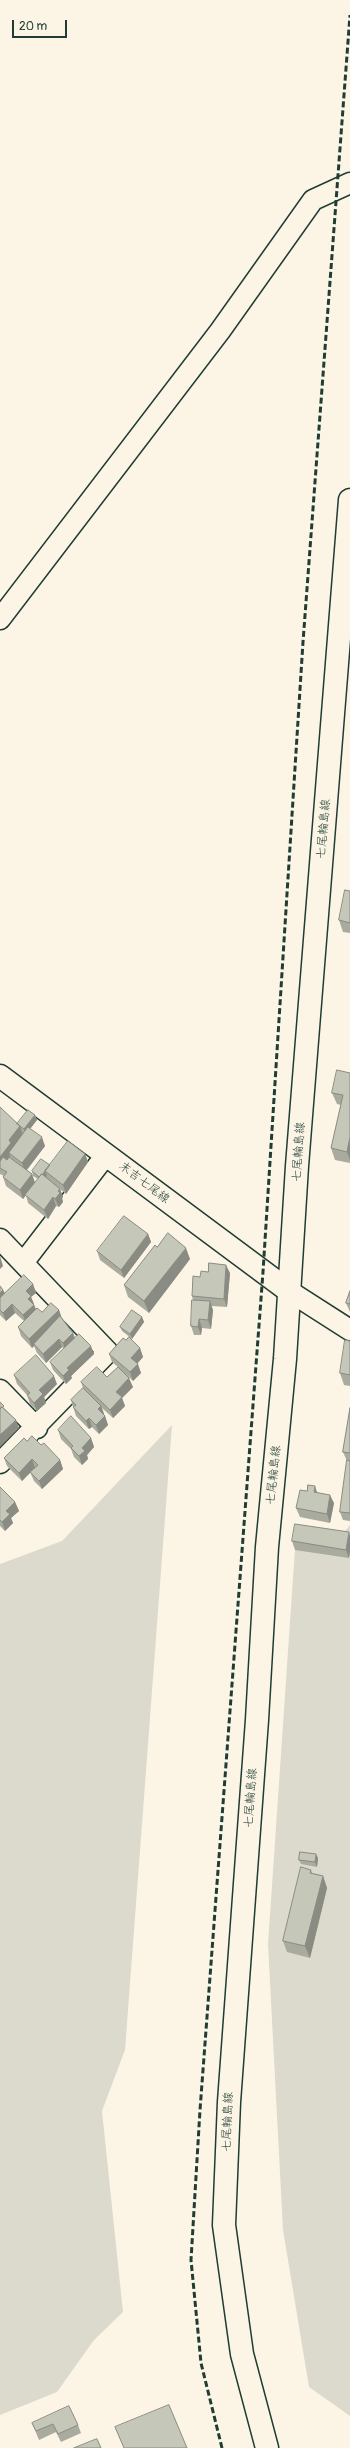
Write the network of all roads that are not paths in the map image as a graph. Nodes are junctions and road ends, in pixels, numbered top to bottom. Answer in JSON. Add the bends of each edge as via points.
{"nodes":[{"id":1,"x":350,"y":183,"type":"edge"},
{"id":2,"x":350,"y":500,"type":"edge"},
{"id":3,"x":0,"y":619,"type":"edge"},
{"id":4,"x":0,"y":1076,"type":"edge"},
{"id":5,"x":106,"y":1155,"type":"junction"},
{"id":6,"x":0,"y":1239,"type":"edge"},
{"id":7,"x":24,"y":1263,"type":"junction"},
{"id":8,"x":289,"y":1291,"type":"junction"},
{"id":9,"x":350,"y":1330,"type":"edge"},
{"id":10,"x":0,"y":1390,"type":"edge"},
{"id":11,"x":37,"y":1428,"type":"junction"},
{"id":12,"x":0,"y":1463,"type":"edge"},
{"id":13,"x":267,"y":2448,"type":"edge"}],
"edges":[{"from":1,"to":3,"type":"street","via":[[313,200],[220,331]]},
{"from":2,"to":8,"type":"main road","name":"七尾輪島線"},
{"from":4,"to":5,"type":"main road","name":"末吉七尾線"},
{"from":5,"to":7,"type":"street"},
{"from":5,"to":8,"type":"main road","name":"末吉七尾線"},
{"from":6,"to":7,"type":"street"},
{"from":7,"to":11,"type":"street","via":[[108,1352]]},
{"from":8,"to":9,"type":"street"},
{"from":8,"to":13,"type":"main road","name":"七尾輪島線","via":[[267,1547],[257,1720],[234,2008],[224,2225],[242,2354]]},
{"from":10,"to":11,"type":"street"},
{"from":11,"to":12,"type":"street"}]}
